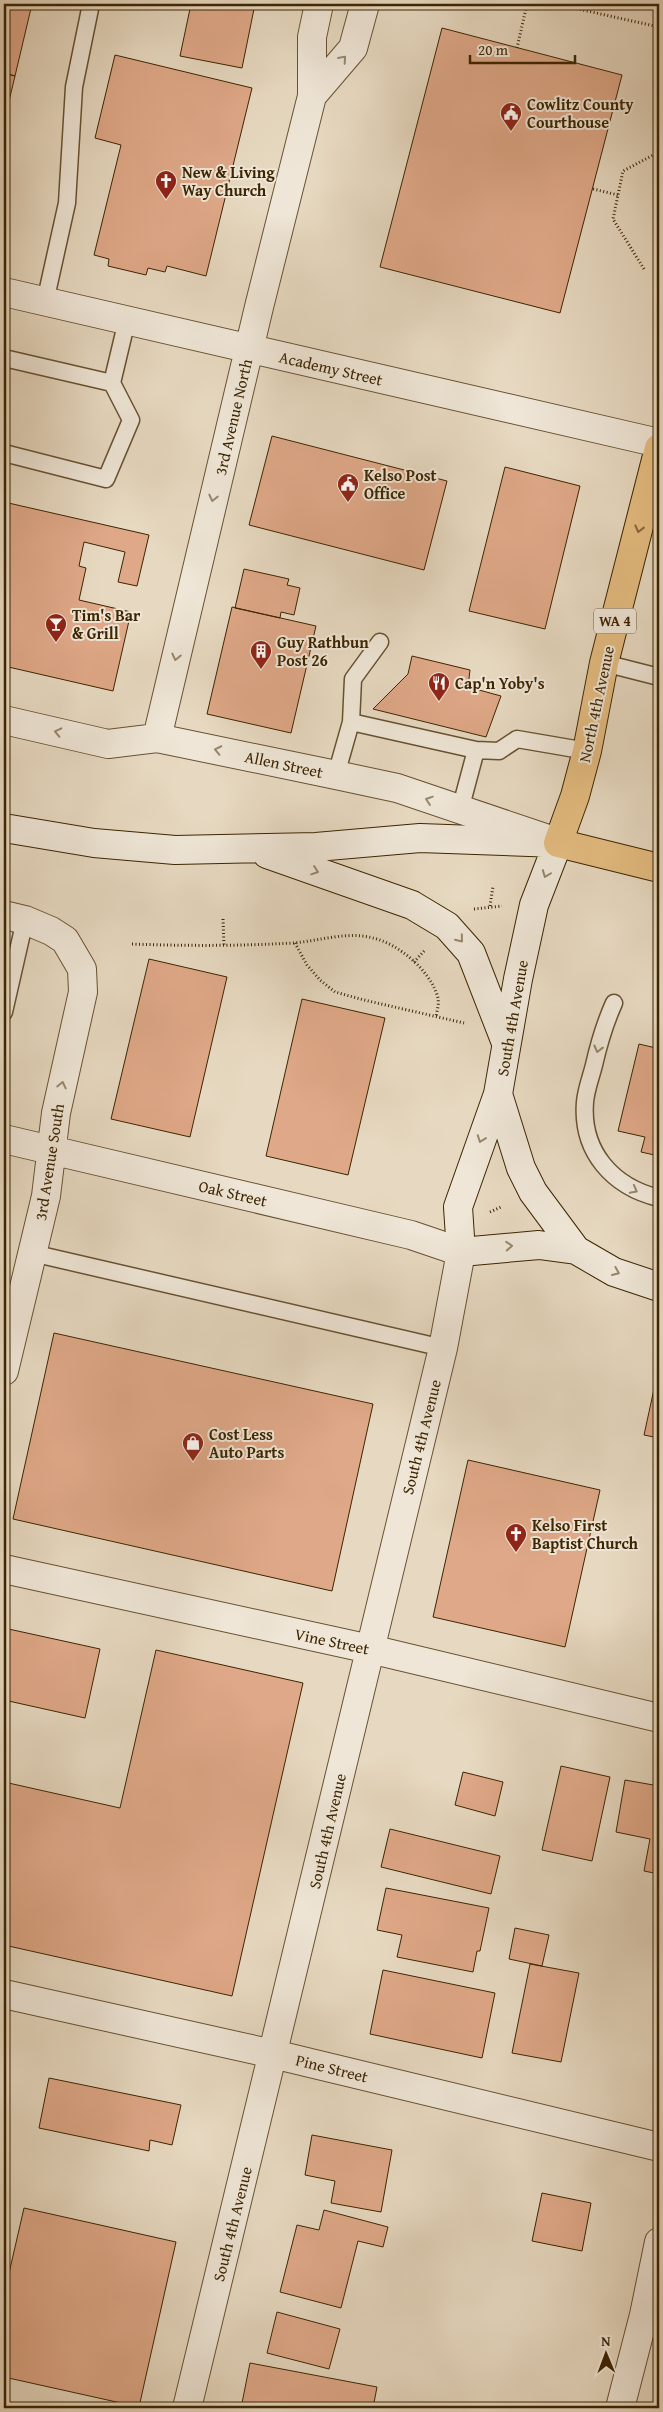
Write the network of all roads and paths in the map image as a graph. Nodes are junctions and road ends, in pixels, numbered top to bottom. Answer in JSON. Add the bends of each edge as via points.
{"nodes":[{"id":1,"x":91,"y":4,"type":"edge"},
{"id":2,"x":319,"y":4,"type":"edge"},
{"id":3,"x":365,"y":4,"type":"edge"},
{"id":4,"x":527,"y":4,"type":"edge"},
{"id":5,"x":556,"y":4,"type":"edge"},
{"id":6,"x":659,"y":27,"type":"edge"},
{"id":7,"x":517,"y":48,"type":"dead end"},
{"id":8,"x":312,"y":96,"type":"junction"},
{"id":9,"x":659,"y":152,"type":"edge"},
{"id":10,"x":593,"y":189,"type":"dead end"},
{"id":11,"x":618,"y":195,"type":"junction"},
{"id":12,"x":644,"y":269,"type":"dead end"},
{"id":13,"x":4,"y":292,"type":"edge"},
{"id":14,"x":45,"y":302,"type":"junction"},
{"id":15,"x":127,"y":320,"type":"junction"},
{"id":16,"x":249,"y":349,"type":"junction"},
{"id":17,"x":4,"y":358,"type":"edge"},
{"id":18,"x":112,"y":383,"type":"junction"},
{"id":19,"x":659,"y":444,"type":"edge"},
{"id":20,"x":659,"y":448,"type":"edge"},
{"id":21,"x":4,"y":453,"type":"edge"},
{"id":22,"x":380,"y":642,"type":"dead end"},
{"id":23,"x":604,"y":663,"type":"junction"},
{"id":24,"x":659,"y":678,"type":"edge"},
{"id":25,"x":4,"y":720,"type":"edge"},
{"id":26,"x":351,"y":722,"type":"junction"},
{"id":27,"x":157,"y":738,"type":"junction"},
{"id":28,"x":476,"y":750,"type":"junction"},
{"id":29,"x":587,"y":751,"type":"junction"},
{"id":30,"x":336,"y":775,"type":"junction"},
{"id":31,"x":460,"y":810,"type":"junction"},
{"id":32,"x":4,"y":828,"type":"edge"},
{"id":33,"x":558,"y":842,"type":"junction"},
{"id":34,"x":252,"y":849,"type":"junction"},
{"id":35,"x":659,"y":868,"type":"edge"},
{"id":36,"x":493,"y":886,"type":"dead end"},
{"id":37,"x":490,"y":906,"type":"junction"},
{"id":38,"x":510,"y":906,"type":"dead end"},
{"id":39,"x":471,"y":910,"type":"dead end"},
{"id":40,"x":14,"y":918,"type":"edge"},
{"id":41,"x":223,"y":919,"type":"dead end"},
{"id":42,"x":295,"y":943,"type":"junction"},
{"id":43,"x":132,"y":944,"type":"dead end"},
{"id":44,"x":224,"y":946,"type":"junction"},
{"id":45,"x":426,"y":949,"type":"dead end"},
{"id":46,"x":414,"y":962,"type":"junction"},
{"id":47,"x":614,"y":1003,"type":"dead end"},
{"id":48,"x":4,"y":1012,"type":"edge"},
{"id":49,"x":436,"y":1017,"type":"junction"},
{"id":50,"x":468,"y":1024,"type":"dead end"},
{"id":51,"x":507,"y":1044,"type":"junction"},
{"id":52,"x":498,"y":1094,"type":"junction"},
{"id":53,"x":4,"y":1139,"type":"edge"},
{"id":54,"x":51,"y":1150,"type":"junction"},
{"id":55,"x":659,"y":1198,"type":"edge"},
{"id":56,"x":576,"y":1250,"type":"junction"},
{"id":57,"x":461,"y":1252,"type":"junction"},
{"id":58,"x":32,"y":1253,"type":"junction"},
{"id":59,"x":659,"y":1287,"type":"edge"},
{"id":60,"x":443,"y":1348,"type":"junction"},
{"id":61,"x":4,"y":1371,"type":"edge"},
{"id":62,"x":4,"y":1569,"type":"edge"},
{"id":63,"x":370,"y":1649,"type":"junction"},
{"id":64,"x":659,"y":1718,"type":"edge"},
{"id":65,"x":4,"y":1994,"type":"edge"},
{"id":66,"x":273,"y":2054,"type":"junction"},
{"id":67,"x":659,"y":2147,"type":"edge"},
{"id":68,"x":659,"y":2242,"type":"edge"},
{"id":69,"x":652,"y":2314,"type":"edge"},
{"id":70,"x":187,"y":2408,"type":"edge"},
{"id":71,"x":620,"y":2408,"type":"edge"}],
"edges":[{"from":1,"to":14,"type":"lane","via":[[74,86],[67,203]]},
{"from":2,"to":8,"type":"street","name":"3rd Avenue North","via":[[312,37]]},
{"from":8,"to":3,"type":"street","name":"3rd Avenue North","one_way":true,"via":[[353,48]]},
{"from":4,"to":7,"type":"path"},
{"from":5,"to":6,"type":"path"},
{"from":8,"to":16,"type":"street","name":"3rd Avenue North"},
{"from":9,"to":11,"type":"path","via":[[624,171]]},
{"from":10,"to":11,"type":"path"},
{"from":11,"to":12,"type":"path","via":[[612,219]]},
{"from":13,"to":14,"type":"street","name":"Academy Street"},
{"from":14,"to":15,"type":"street","name":"Academy Street"},
{"from":15,"to":16,"type":"street","name":"Academy Street"},
{"from":15,"to":18,"type":"lane"},
{"from":16,"to":19,"type":"street","name":"Academy Street"},
{"from":16,"to":27,"type":"street","name":"3rd Avenue North","one_way":true},
{"from":17,"to":18,"type":"lane"},
{"from":18,"to":21,"type":"lane","via":[[131,420],[106,479]]},
{"from":20,"to":23,"type":"main road","name":"North 4th Avenue","number":"WA 4","one_way":true},
{"from":22,"to":26,"type":"lane","via":[[354,679]]},
{"from":23,"to":24,"type":"lane"},
{"from":23,"to":29,"type":"main road","name":"North 4th Avenue","number":"WA 4"},
{"from":27,"to":25,"type":"street","name":"Allen Street","one_way":true,"via":[[108,744]]},
{"from":26,"to":28,"type":"lane"},
{"from":26,"to":30,"type":"lane"},
{"from":30,"to":27,"type":"street","name":"Allen Street","one_way":true},
{"from":28,"to":29,"type":"lane","via":[[499,752],[517,739]]},
{"from":28,"to":31,"type":"lane"},
{"from":29,"to":33,"type":"main road","name":"North 4th Avenue","number":"WA 4"},
{"from":31,"to":30,"type":"street","name":"Allen Street","one_way":true,"via":[[397,788]]},
{"from":31,"to":33,"type":"street","name":"Allen Street"},
{"from":32,"to":34,"type":"street","name":"Allen Street","via":[[94,843],[175,850]]},
{"from":33,"to":34,"type":"street","name":"Allen Street","via":[[420,838]]},
{"from":33,"to":35,"type":"main road","name":"Allen Street"},
{"from":33,"to":51,"type":"street","name":"South 4th Avenue","one_way":true,"via":[[534,905]]},
{"from":34,"to":51,"type":"street","one_way":true,"via":[[412,905],[447,926],[471,953]]},
{"from":36,"to":37,"type":"path"},
{"from":37,"to":38,"type":"path"},
{"from":37,"to":39,"type":"path"},
{"from":40,"to":48,"type":"lane"},
{"from":54,"to":40,"type":"street","name":"3rd Avenue South","one_way":true,"via":[[56,1112],[83,992],[82,969],[65,940],[52,931]]},
{"from":41,"to":44,"type":"path"},
{"from":42,"to":44,"type":"path"},
{"from":42,"to":46,"type":"path","via":[[352,936],[372,937],[392,945]]},
{"from":42,"to":49,"type":"path","via":[[307,965],[335,992]]},
{"from":43,"to":44,"type":"path"},
{"from":45,"to":46,"type":"path"},
{"from":46,"to":49,"type":"path","via":[[430,982],[438,999]]},
{"from":47,"to":55,"type":"lane","one_way":true,"via":[[604,1025],[585,1102],[586,1130],[596,1157],[615,1179],[639,1193]]},
{"from":49,"to":50,"type":"path"},
{"from":51,"to":52,"type":"street","name":"South 4th Avenue"},
{"from":52,"to":56,"type":"street","name":"South 4th Avenue","via":[[521,1168],[533,1192]]},
{"from":52,"to":57,"type":"street","name":"South 4th Avenue","one_way":true,"via":[[458,1207]]},
{"from":53,"to":54,"type":"street","name":"Oak Street"},
{"from":54,"to":57,"type":"street","name":"Oak Street","via":[[411,1235]]},
{"from":54,"to":58,"type":"street","name":"3rd Avenue South","via":[[46,1196]]},
{"from":57,"to":56,"type":"street","one_way":true,"via":[[539,1245]]},
{"from":56,"to":59,"type":"street","one_way":true,"via":[[614,1272]]},
{"from":57,"to":60,"type":"street","name":"South 4th Avenue"},
{"from":58,"to":60,"type":"lane"},
{"from":58,"to":61,"type":"street","name":"3rd Avenue South"},
{"from":60,"to":63,"type":"street","name":"South 4th Avenue"},
{"from":62,"to":63,"type":"street","name":"Vine Street"},
{"from":63,"to":64,"type":"street","name":"Vine Street"},
{"from":63,"to":66,"type":"street","name":"South 4th Avenue"},
{"from":65,"to":66,"type":"street","name":"Pine Street"},
{"from":66,"to":67,"type":"street","name":"Pine Street"},
{"from":66,"to":70,"type":"street","name":"South 4th Avenue"},
{"from":68,"to":69,"type":"street"},
{"from":69,"to":71,"type":"street"}]}
